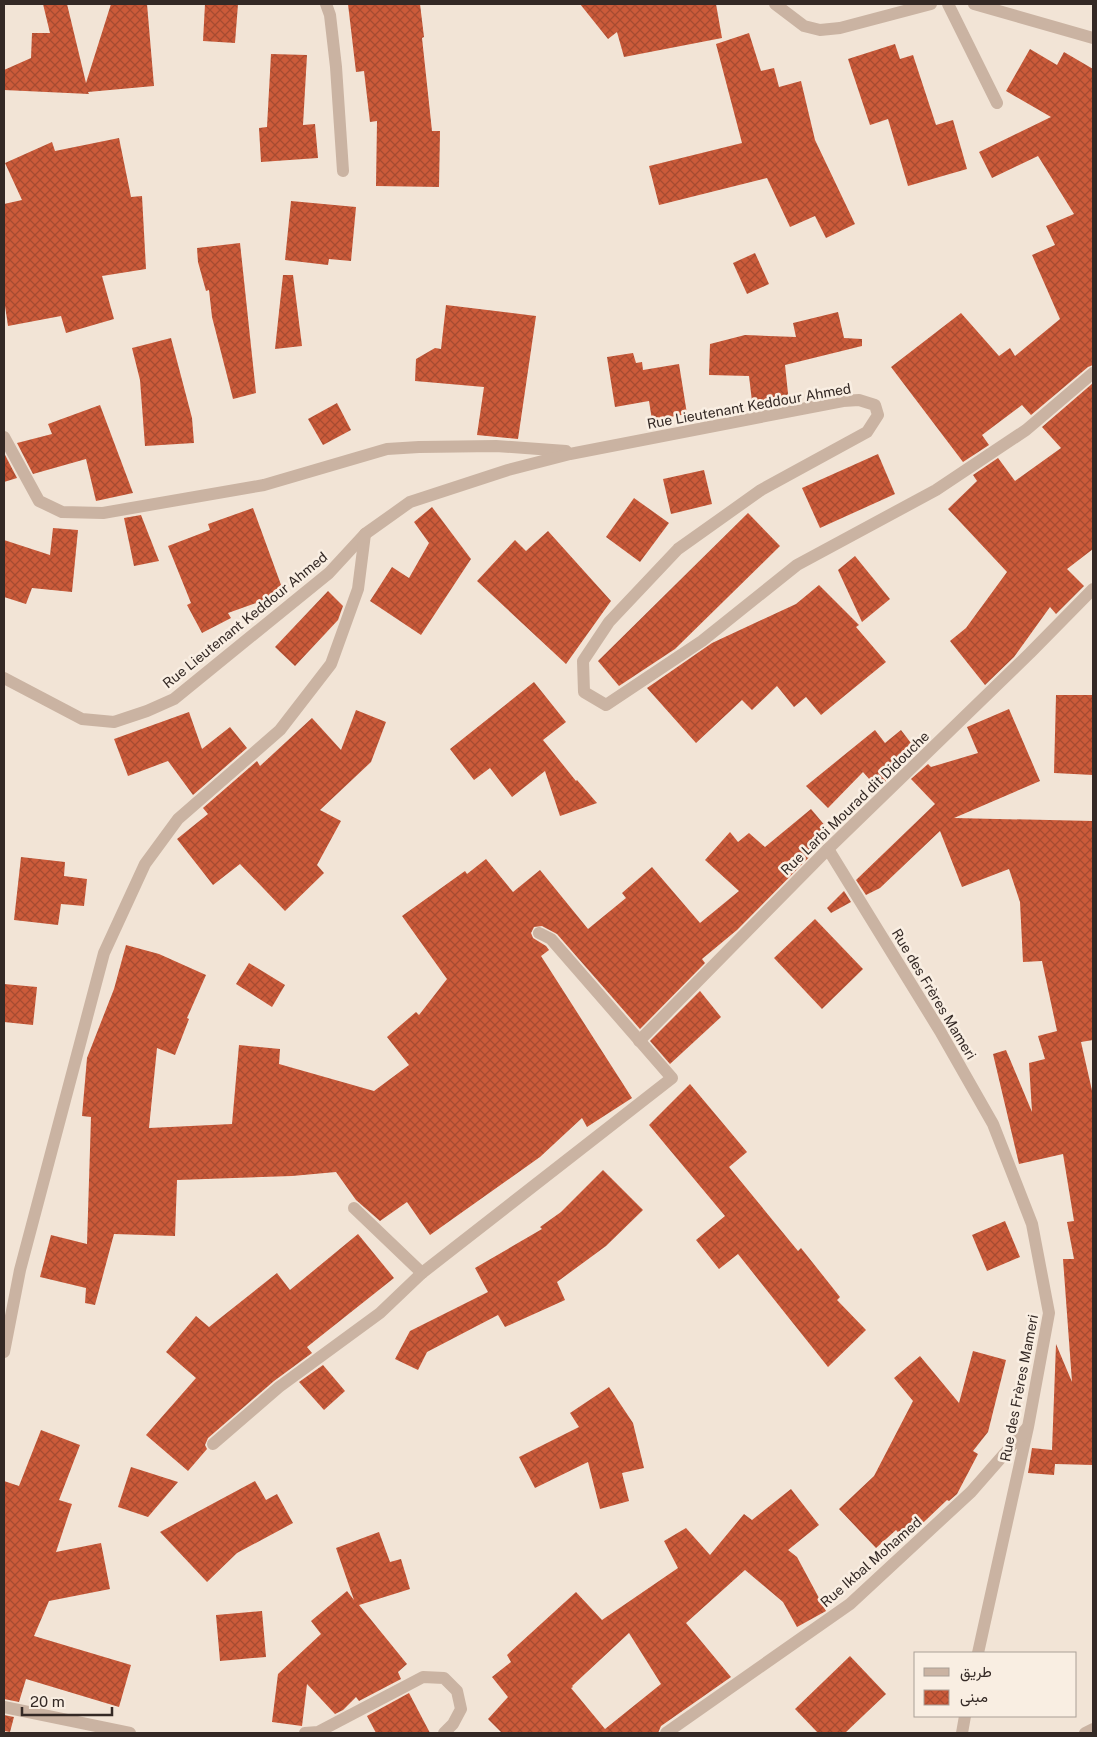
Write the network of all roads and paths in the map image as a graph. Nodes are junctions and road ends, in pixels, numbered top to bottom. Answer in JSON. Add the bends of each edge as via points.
{"nodes":[{"id":1,"x":326,"y":4,"type":"edge"},
{"id":2,"x":775,"y":4,"type":"edge"},
{"id":3,"x":931,"y":4,"type":"edge"},
{"id":4,"x":948,"y":4,"type":"edge"},
{"id":5,"x":974,"y":4,"type":"edge"},
{"id":6,"x":1093,"y":38,"type":"edge"},
{"id":7,"x":997,"y":103,"type":"dead end"},
{"id":8,"x":343,"y":171,"type":"dead end"},
{"id":9,"x":1093,"y":373,"type":"edge"},
{"id":10,"x":4,"y":437,"type":"edge"},
{"id":11,"x":578,"y":452,"type":"junction"},
{"id":12,"x":365,"y":534,"type":"junction"},
{"id":13,"x":1093,"y":589,"type":"edge"},
{"id":14,"x":4,"y":678,"type":"edge"},
{"id":15,"x":828,"y":849,"type":"junction"},
{"id":16,"x":539,"y":932,"type":"dead end"},
{"id":17,"x":639,"y":1040,"type":"junction"},
{"id":18,"x":354,"y":1208,"type":"dead end"},
{"id":19,"x":422,"y":1274,"type":"junction"},
{"id":20,"x":4,"y":1352,"type":"edge"},
{"id":21,"x":1028,"y":1427,"type":"junction"},
{"id":22,"x":212,"y":1444,"type":"dead end"},
{"id":23,"x":978,"y":1652,"type":"edge"},
{"id":24,"x":4,"y":1707,"type":"edge"},
{"id":25,"x":965,"y":1717,"type":"edge"},
{"id":26,"x":1093,"y":1729,"type":"edge"},
{"id":27,"x":130,"y":1733,"type":"edge"},
{"id":28,"x":305,"y":1733,"type":"edge"},
{"id":29,"x":444,"y":1733,"type":"edge"},
{"id":30,"x":666,"y":1733,"type":"edge"},
{"id":31,"x":962,"y":1733,"type":"edge"},
{"id":32,"x":1085,"y":1733,"type":"edge"}],
"edges":[{"from":1,"to":8,"type":"street","via":[[336,67]]},
{"from":2,"to":3,"type":"street","via":[[804,26],[820,30],[840,28]]},
{"from":4,"to":7,"type":"street"},
{"from":5,"to":6,"type":"street"},
{"from":9,"to":11,"type":"street","name":"Rue Lieutenant Keddour Ahmed","via":[[1026,430],[936,490],[797,565],[702,641],[606,705],[584,692],[583,661],[615,615],[678,548],[761,490],[867,432],[878,415],[875,405],[859,400],[843,401]]},
{"from":10,"to":11,"type":"street","via":[[39,501],[62,512],[103,513],[264,485],[387,449],[496,446]]},
{"from":11,"to":12,"type":"street","name":"Rue Lieutenant Keddour Ahmed","via":[[508,470],[410,502]]},
{"from":12,"to":14,"type":"street","name":"Rue Lieutenant Keddour Ahmed","via":[[329,573],[211,670],[174,699],[147,711],[114,722],[82,719]]},
{"from":12,"to":20,"type":"street","via":[[358,589],[331,664],[280,730],[178,819],[145,864],[104,953],[20,1270]]},
{"from":13,"to":15,"type":"street","name":"Rue Larbi Mourad dit Didouche"},
{"from":15,"to":17,"type":"street","name":"Rue Larbi Mourad dit Didouche"},
{"from":15,"to":21,"type":"street","name":"Rue des Frères Mameri","via":[[993,1124],[1032,1224],[1049,1313]]},
{"from":16,"to":17,"type":"street","via":[[551,939]]},
{"from":17,"to":19,"type":"street","via":[[672,1078]]},
{"from":18,"to":19,"type":"street"},
{"from":19,"to":22,"type":"street","via":[[380,1313],[278,1387]]},
{"from":21,"to":23,"type":"street","name":"Rue des Frères Mameri"},
{"from":21,"to":30,"type":"street","name":"Rue Ikbal Mohamed","via":[[971,1492],[850,1604]]},
{"from":24,"to":27,"type":"street"},
{"from":25,"to":31,"type":"street"},
{"from":26,"to":32,"type":"street"},
{"from":28,"to":29,"type":"street","via":[[318,1732],[422,1677],[444,1678],[457,1692],[461,1709]]}]}
